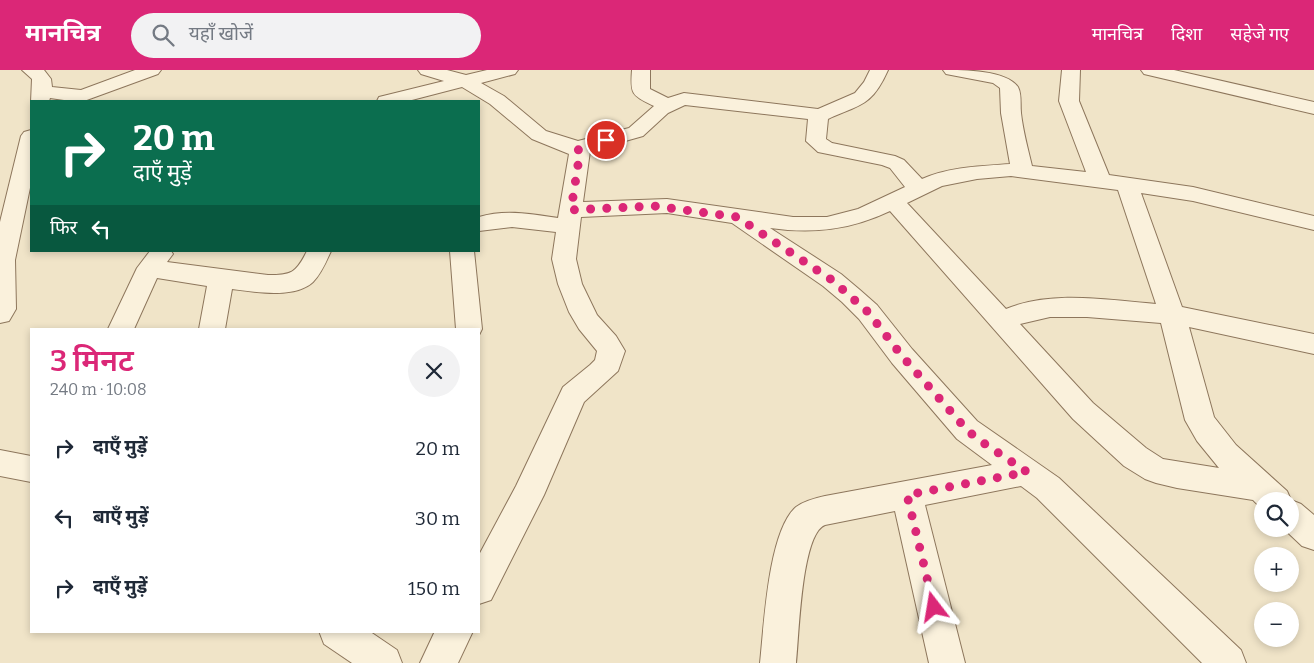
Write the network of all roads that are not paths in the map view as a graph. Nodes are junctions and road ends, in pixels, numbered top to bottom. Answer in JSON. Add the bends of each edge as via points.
{"nodes":[{"id":1,"x":31,"y":70,"type":"edge"},
{"id":2,"x":152,"y":70,"type":"edge"},
{"id":3,"x":427,"y":70,"type":"edge"},
{"id":4,"x":509,"y":70,"type":"edge"},
{"id":5,"x":640,"y":70,"type":"edge"},
{"id":6,"x":879,"y":70,"type":"edge"},
{"id":7,"x":952,"y":70,"type":"edge"},
{"id":8,"x":1071,"y":70,"type":"edge"},
{"id":9,"x":1150,"y":70,"type":"edge"},
{"id":10,"x":465,"y":81,"type":"junction"},
{"id":11,"x":41,"y":96,"type":"edge"},
{"id":12,"x":421,"y":96,"type":"edge"},
{"id":13,"x":393,"y":100,"type":"edge"},
{"id":14,"x":666,"y":104,"type":"junction"},
{"id":15,"x":1314,"y":108,"type":"edge"},
{"id":16,"x":820,"y":115,"type":"junction"},
{"id":17,"x":30,"y":140,"type":"edge"},
{"id":18,"x":577,"y":148,"type":"junction"},
{"id":19,"x":1022,"y":171,"type":"junction"},
{"id":20,"x":1100,"y":180,"type":"junction"},
{"id":21,"x":1127,"y":184,"type":"junction"},
{"id":22,"x":919,"y":189,"type":"junction"},
{"id":23,"x":894,"y":202,"type":"junction"},
{"id":24,"x":737,"y":217,"type":"junction"},
{"id":25,"x":570,"y":219,"type":"junction"},
{"id":26,"x":1314,"y":223,"type":"edge"},
{"id":27,"x":480,"y":224,"type":"edge"},
{"id":28,"x":318,"y":252,"type":"edge"},
{"id":29,"x":462,"y":252,"type":"edge"},
{"id":30,"x":156,"y":260,"type":"edge"},
{"id":31,"x":221,"y":278,"type":"junction"},
{"id":32,"x":0,"y":314,"type":"edge"},
{"id":33,"x":1172,"y":314,"type":"junction"},
{"id":34,"x":1002,"y":321,"type":"junction"},
{"id":35,"x":122,"y":328,"type":"edge"},
{"id":36,"x":212,"y":328,"type":"edge"},
{"id":37,"x":469,"y":328,"type":"edge"},
{"id":38,"x":1314,"y":344,"type":"edge"},
{"id":39,"x":0,"y":463,"type":"edge"},
{"id":40,"x":30,"y":469,"type":"edge"},
{"id":41,"x":1027,"y":472,"type":"junction"},
{"id":42,"x":1259,"y":492,"type":"edge"},
{"id":43,"x":1266,"y":492,"type":"edge"},
{"id":44,"x":907,"y":495,"type":"junction"},
{"id":45,"x":1299,"y":522,"type":"edge"},
{"id":46,"x":1314,"y":535,"type":"edge"},
{"id":47,"x":480,"y":586,"type":"edge"},
{"id":48,"x":340,"y":633,"type":"edge"},
{"id":49,"x":455,"y":633,"type":"edge"},
{"id":50,"x":384,"y":663,"type":"edge"},
{"id":51,"x":438,"y":663,"type":"edge"},
{"id":52,"x":778,"y":663,"type":"edge"},
{"id":53,"x":947,"y":663,"type":"edge"},
{"id":54,"x":1228,"y":663,"type":"edge"}],
"edges":[{"from":1,"to":11,"type":"street","via":[[42,78]]},
{"from":2,"to":11,"type":"street","via":[[84,95]]},
{"from":3,"to":10,"type":"street"},
{"from":4,"to":10,"type":"street"},
{"from":5,"to":14,"type":"street","via":[[642,93]]},
{"from":6,"to":16,"type":"street","via":[[861,99]]},
{"from":7,"to":19,"type":"street","via":[[998,78],[1009,87]]},
{"from":8,"to":20,"type":"street","via":[[1069,101]]},
{"from":9,"to":15,"type":"street"},
{"from":10,"to":12,"type":"street"},
{"from":10,"to":18,"type":"street","via":[[497,100],[539,135]]},
{"from":12,"to":13,"type":"street"},
{"from":14,"to":16,"type":"street","via":[[693,99]]},
{"from":14,"to":18,"type":"street","via":[[644,128],[636,132]]},
{"from":16,"to":22,"type":"street","via":[[816,135],[819,145],[888,160],[897,164]]},
{"from":17,"to":32,"type":"street","via":[[3,260],[3,310]]},
{"from":18,"to":25,"type":"street","via":[[580,152]]},
{"from":19,"to":20,"type":"street"},
{"from":19,"to":22,"type":"street","via":[[999,170],[958,176]]},
{"from":20,"to":21,"type":"street"},
{"from":21,"to":26,"type":"street","via":[[1193,194]]},
{"from":21,"to":33,"type":"street"},
{"from":22,"to":23,"type":"street"},
{"from":23,"to":24,"type":"street","via":[[866,214],[828,224],[793,224]]},
{"from":23,"to":34,"type":"street"},
{"from":24,"to":25,"type":"street","via":[[654,206]]},
{"from":24,"to":41,"type":"street","via":[[832,280],[868,312],[967,430]]},
{"from":25,"to":27,"type":"street"},
{"from":25,"to":47,"type":"street","via":[[564,259],[570,284],[588,322],[611,351],[608,364],[573,395],[528,495]]},
{"from":28,"to":31,"type":"street","via":[[308,272],[294,282],[280,284]]},
{"from":29,"to":37,"type":"street"},
{"from":30,"to":31,"type":"street"},
{"from":30,"to":35,"type":"street"},
{"from":31,"to":36,"type":"street"},
{"from":33,"to":34,"type":"street","via":[[1072,307],[1022,313]]},
{"from":33,"to":38,"type":"street"},
{"from":33,"to":43,"type":"street","via":[[1200,420],[1228,458]]},
{"from":34,"to":42,"type":"street","via":[[1083,411],[1135,457],[1156,470]]},
{"from":39,"to":40,"type":"street"},
{"from":41,"to":44,"type":"street"},
{"from":41,"to":54,"type":"street","via":[[1048,488]]},
{"from":44,"to":52,"type":"street","via":[[806,518],[790,554]]},
{"from":44,"to":53,"type":"street"},
{"from":45,"to":46,"type":"street"},
{"from":48,"to":50,"type":"street"},
{"from":49,"to":51,"type":"street"}]}
